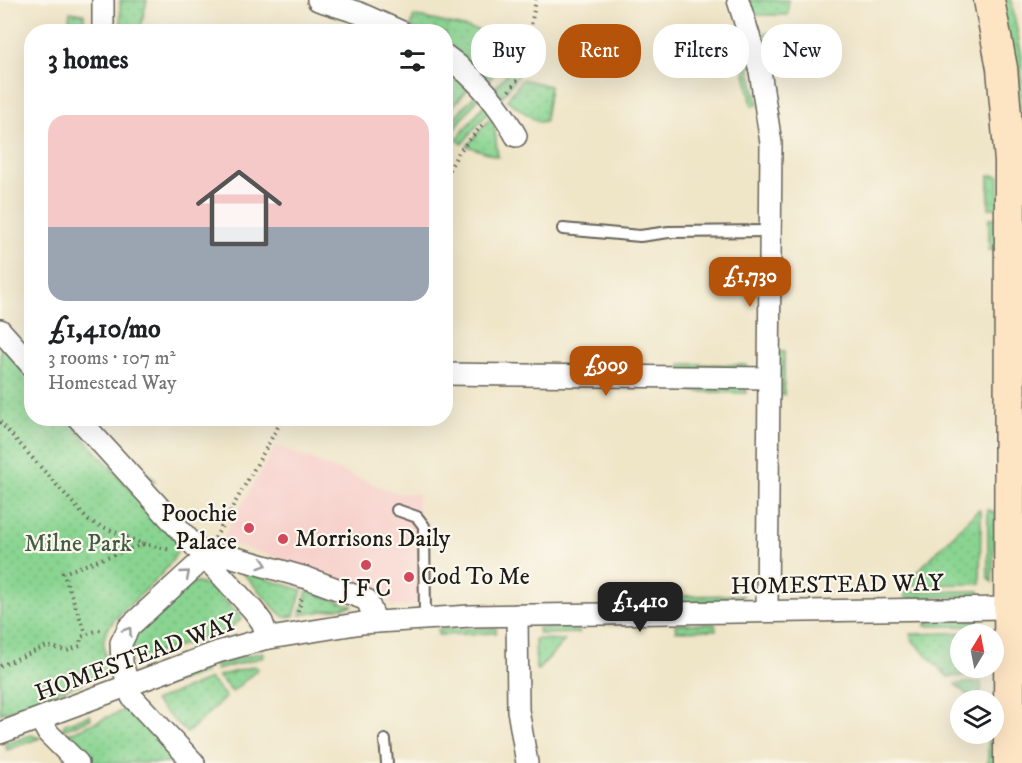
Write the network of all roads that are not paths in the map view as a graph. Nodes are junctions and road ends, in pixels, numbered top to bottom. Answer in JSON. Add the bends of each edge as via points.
{"nodes":[{"id":1,"x":102,"y":0,"type":"edge"},
{"id":2,"x":318,"y":0,"type":"edge"},
{"id":3,"x":738,"y":0,"type":"edge"},
{"id":4,"x":989,"y":0,"type":"edge"},
{"id":5,"x":103,"y":24,"type":"edge"},
{"id":6,"x":384,"y":24,"type":"edge"},
{"id":7,"x":453,"y":62,"type":"edge"},
{"id":8,"x":516,"y":136,"type":"dead end"},
{"id":9,"x":1016,"y":162,"type":"edge"},
{"id":10,"x":563,"y":229,"type":"dead end"},
{"id":11,"x":770,"y":231,"type":"junction"},
{"id":12,"x":1016,"y":313,"type":"edge"},
{"id":13,"x":0,"y":330,"type":"edge"},
{"id":14,"x":24,"y":357,"type":"edge"},
{"id":15,"x":453,"y":374,"type":"edge"},
{"id":16,"x":768,"y":378,"type":"junction"},
{"id":17,"x":85,"y":426,"type":"edge"},
{"id":18,"x":397,"y":510,"type":"dead end"},
{"id":19,"x":1016,"y":531,"type":"edge"},
{"id":20,"x":206,"y":559,"type":"junction"},
{"id":21,"x":1009,"y":608,"type":"junction"},
{"id":22,"x":767,"y":611,"type":"junction"},
{"id":23,"x":517,"y":615,"type":"junction"},
{"id":24,"x":425,"y":617,"type":"junction"},
{"id":25,"x":376,"y":621,"type":"junction"},
{"id":26,"x":268,"y":638,"type":"junction"},
{"id":27,"x":127,"y":684,"type":"junction"},
{"id":28,"x":1016,"y":685,"type":"edge"},
{"id":29,"x":40,"y":719,"type":"junction"},
{"id":30,"x":0,"y":733,"type":"edge"},
{"id":31,"x":384,"y":740,"type":"dead end"},
{"id":32,"x":78,"y":763,"type":"edge"},
{"id":33,"x":194,"y":763,"type":"edge"},
{"id":34,"x":387,"y":763,"type":"edge"},
{"id":35,"x":527,"y":763,"type":"edge"},
{"id":36,"x":1009,"y":763,"type":"edge"}],
"edges":[{"from":1,"to":5,"type":"street"},
{"from":2,"to":6,"type":"street"},
{"from":3,"to":11,"type":"street","via":[[768,110]]},
{"from":4,"to":9,"type":"street"},
{"from":7,"to":8,"type":"street","via":[[498,106]]},
{"from":9,"to":12,"type":"street"},
{"from":10,"to":11,"type":"lane","via":[[640,236]]},
{"from":11,"to":16,"type":"street"},
{"from":12,"to":19,"type":"street"},
{"from":13,"to":14,"type":"street"},
{"from":15,"to":16,"type":"street"},
{"from":16,"to":22,"type":"street"},
{"from":17,"to":20,"type":"street"},
{"from":18,"to":24,"type":"lane","via":[[417,517],[424,526]]},
{"from":19,"to":21,"type":"street"},
{"from":20,"to":25,"type":"street","one_way":true,"via":[[238,557],[367,600]]},
{"from":20,"to":26,"type":"street","via":[[259,618]]},
{"from":27,"to":20,"type":"street","one_way":true,"via":[[120,655],[129,627]]},
{"from":21,"to":22,"type":"street","name":"HOMESTEAD WAY"},
{"from":21,"to":28,"type":"street"},
{"from":22,"to":23,"type":"street","name":"HOMESTEAD WAY"},
{"from":23,"to":24,"type":"street","name":"HOMESTEAD WAY"},
{"from":23,"to":35,"type":"street","via":[[518,710]]},
{"from":24,"to":25,"type":"street","name":"HOMESTEAD WAY"},
{"from":25,"to":26,"type":"street","name":"HOMESTEAD WAY"},
{"from":26,"to":27,"type":"street","name":"HOMESTEAD WAY"},
{"from":27,"to":29,"type":"street","name":"HOMESTEAD WAY"},
{"from":27,"to":33,"type":"street","via":[[139,707]]},
{"from":28,"to":36,"type":"street"},
{"from":29,"to":30,"type":"street","name":"HOMESTEAD WAY"},
{"from":29,"to":32,"type":"street","via":[[48,733]]},
{"from":31,"to":34,"type":"lane"}]}
